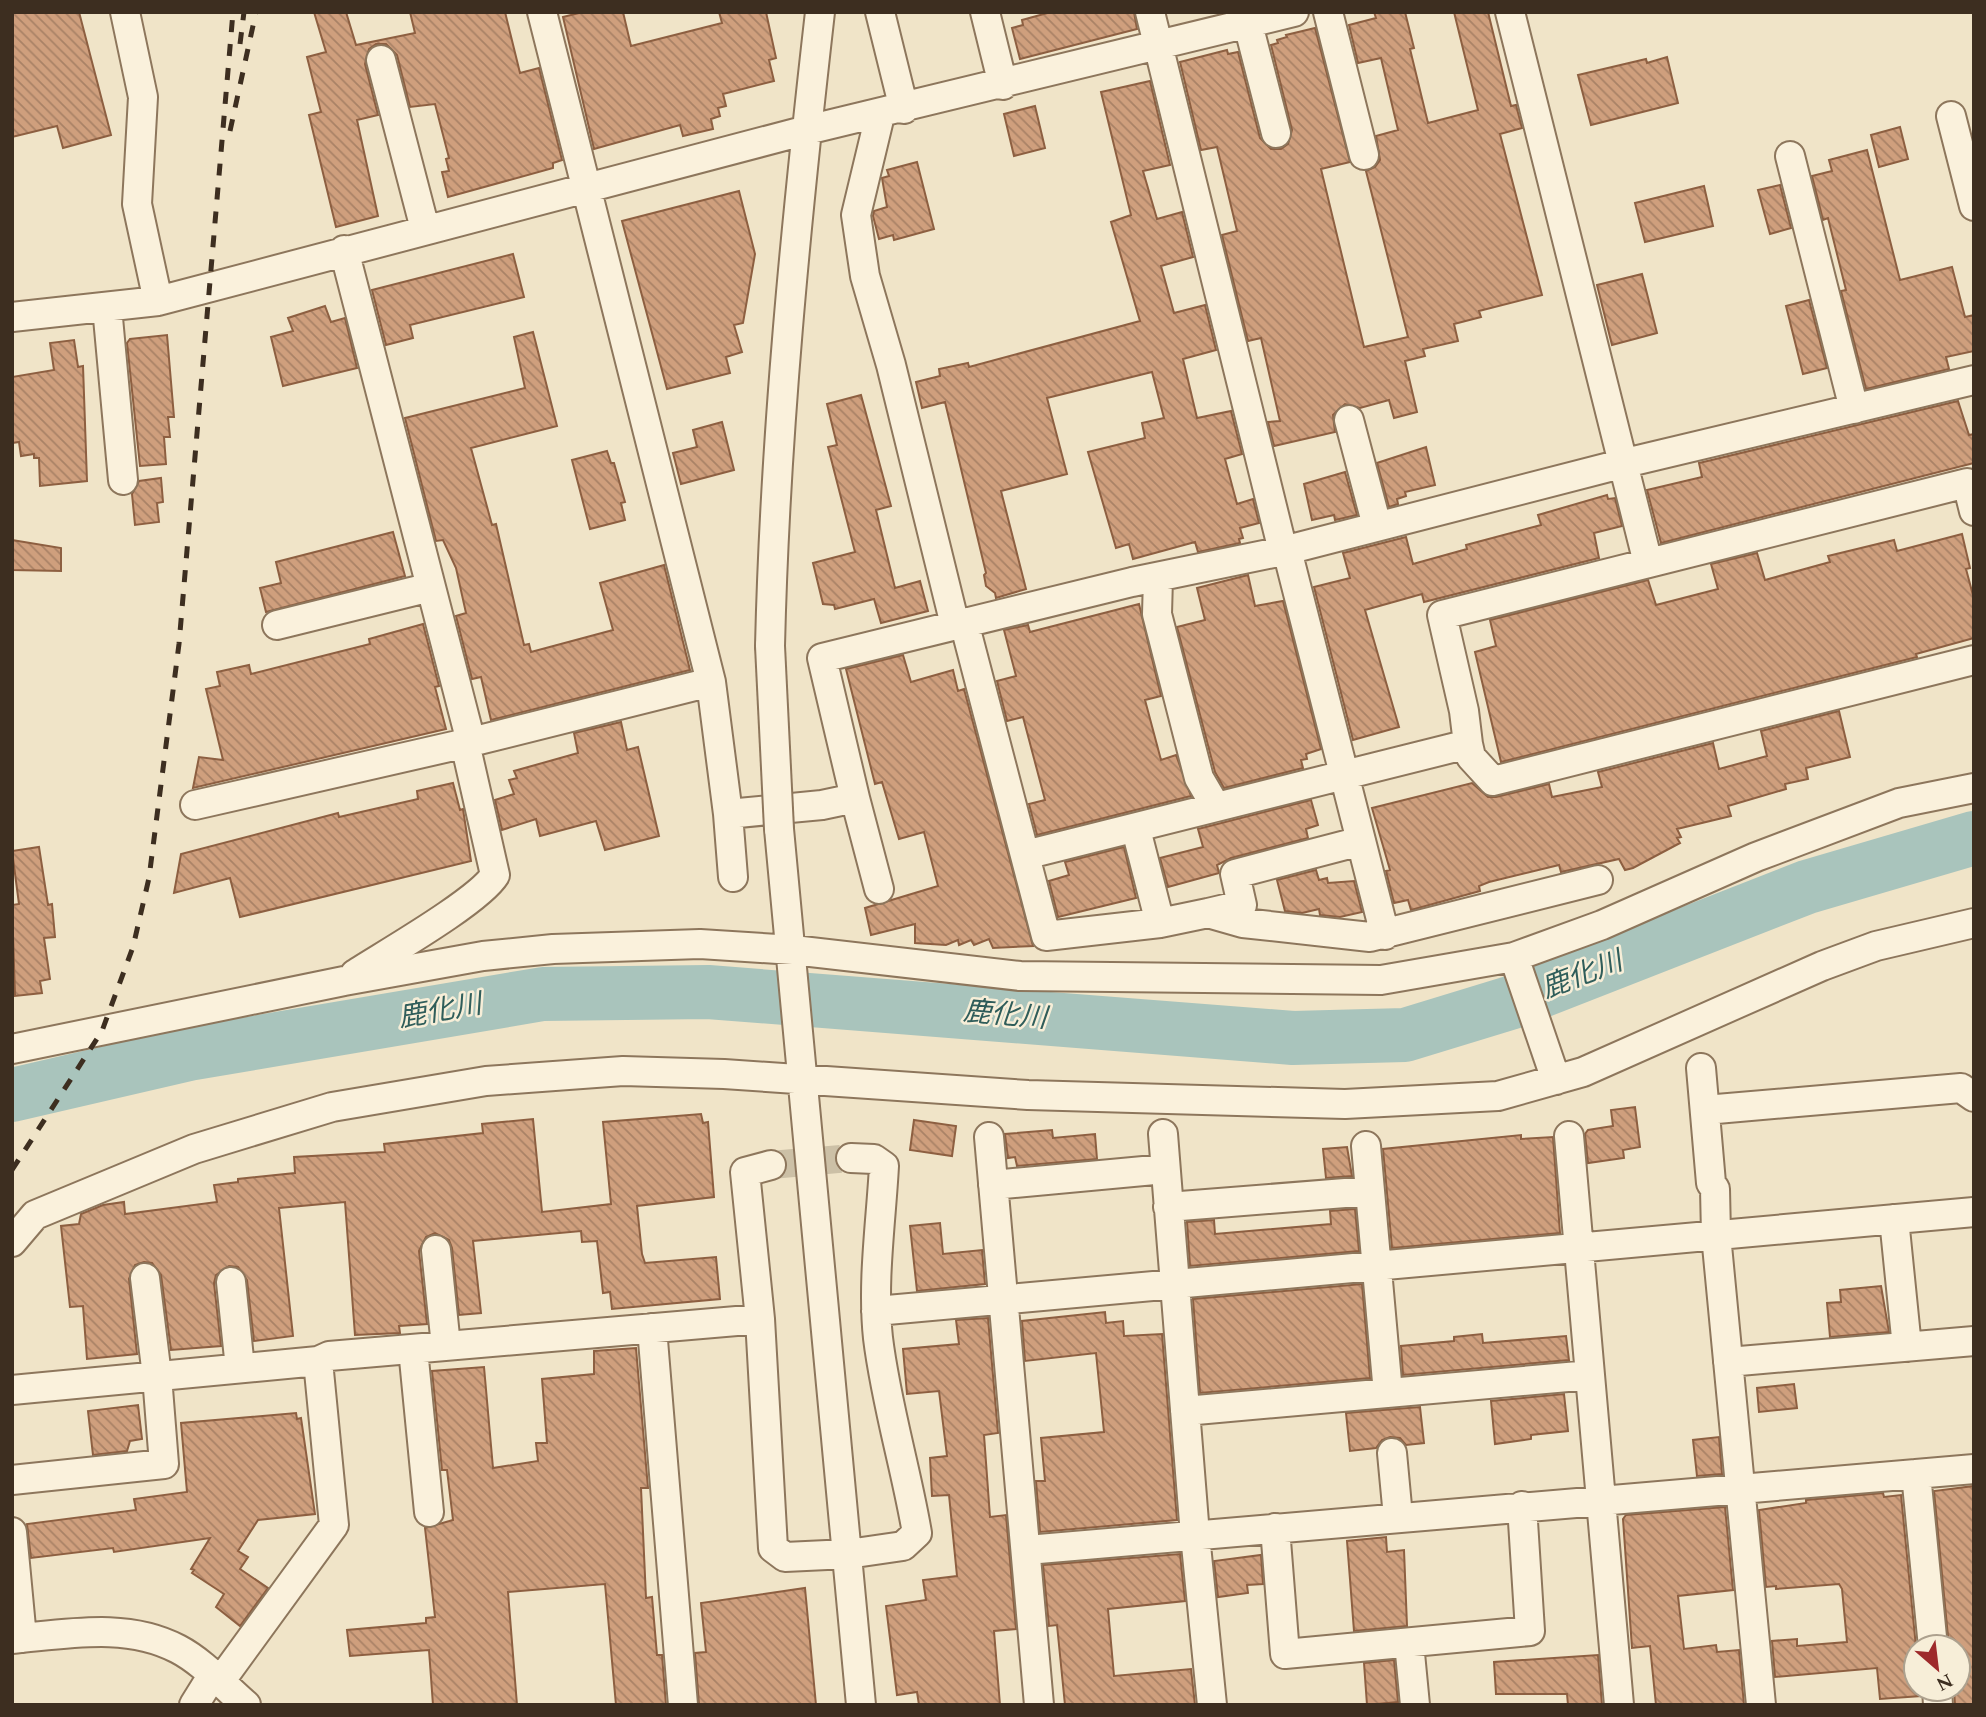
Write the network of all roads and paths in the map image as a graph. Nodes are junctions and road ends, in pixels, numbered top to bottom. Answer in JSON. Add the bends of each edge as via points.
{"nodes":[{"id":1,"x":125,"y":12,"type":"edge"},
{"id":2,"x":542,"y":12,"type":"edge"},
{"id":3,"x":820,"y":12,"type":"edge"},
{"id":4,"x":880,"y":12,"type":"edge"},
{"id":5,"x":985,"y":12,"type":"edge"},
{"id":6,"x":1150,"y":12,"type":"edge"},
{"id":7,"x":1294,"y":12,"type":"edge"},
{"id":8,"x":1328,"y":12,"type":"edge"},
{"id":9,"x":1510,"y":12,"type":"edge"},
{"id":10,"x":1251,"y":20,"type":"edge"},
{"id":11,"x":1158,"y":46,"type":"junction"},
{"id":12,"x":381,"y":60,"type":"dead end"},
{"id":13,"x":1003,"y":85,"type":"junction"},
{"id":14,"x":892,"y":112,"type":"junction"},
{"id":15,"x":1951,"y":116,"type":"dead end"},
{"id":16,"x":807,"y":130,"type":"junction"},
{"id":17,"x":1276,"y":133,"type":"dead end"},
{"id":18,"x":1364,"y":155,"type":"dead end"},
{"id":19,"x":1790,"y":156,"type":"dead end"},
{"id":20,"x":587,"y":187,"type":"junction"},
{"id":21,"x":1974,"y":206,"type":"edge"},
{"id":22,"x":425,"y":229,"type":"junction"},
{"id":23,"x":344,"y":250,"type":"junction"},
{"id":24,"x":158,"y":301,"type":"junction"},
{"id":25,"x":107,"y":307,"type":"junction"},
{"id":26,"x":12,"y":317,"type":"edge"},
{"id":27,"x":1974,"y":380,"type":"edge"},
{"id":28,"x":1854,"y":409,"type":"junction"},
{"id":29,"x":1349,"y":420,"type":"dead end"},
{"id":30,"x":1621,"y":464,"type":"junction"},
{"id":31,"x":122,"y":480,"type":"dead end"},
{"id":32,"x":1974,"y":511,"type":"edge"},
{"id":33,"x":1377,"y":526,"type":"junction"},
{"id":34,"x":1285,"y":550,"type":"junction"},
{"id":35,"x":1647,"y":563,"type":"junction"},
{"id":36,"x":1158,"y":578,"type":"junction"},
{"id":37,"x":431,"y":587,"type":"junction"},
{"id":38,"x":959,"y":623,"type":"junction"},
{"id":39,"x":277,"y":625,"type":"dead end"},
{"id":40,"x":1974,"y":660,"type":"edge"},
{"id":41,"x":711,"y":682,"type":"junction"},
{"id":42,"x":468,"y":742,"type":"junction"},
{"id":43,"x":1468,"y":744,"type":"junction"},
{"id":44,"x":1344,"y":776,"type":"junction"},
{"id":45,"x":1974,"y":788,"type":"edge"},
{"id":46,"x":855,"y":798,"type":"junction"},
{"id":47,"x":195,"y":805,"type":"dead end"},
{"id":48,"x":1216,"y":807,"type":"junction"},
{"id":49,"x":728,"y":814,"type":"junction"},
{"id":50,"x":1139,"y":841,"type":"dead end"},
{"id":51,"x":1360,"y":841,"type":"junction"},
{"id":52,"x":1025,"y":855,"type":"junction"},
{"id":53,"x":733,"y":877,"type":"dead end"},
{"id":54,"x":1598,"y":880,"type":"dead end"},
{"id":55,"x":879,"y":889,"type":"dead end"},
{"id":56,"x":1208,"y":913,"type":"junction"},
{"id":57,"x":1160,"y":923,"type":"junction"},
{"id":58,"x":1974,"y":923,"type":"edge"},
{"id":59,"x":1385,"y":935,"type":"junction"},
{"id":60,"x":793,"y":955,"type":"junction"},
{"id":61,"x":1514,"y":957,"type":"junction"},
{"id":62,"x":344,"y":981,"type":"junction"},
{"id":63,"x":12,"y":1049,"type":"edge"},
{"id":64,"x":1701,"y":1068,"type":"dead end"},
{"id":65,"x":803,"y":1075,"type":"junction"},
{"id":66,"x":1556,"y":1080,"type":"junction"},
{"id":67,"x":1974,"y":1097,"type":"edge"},
{"id":68,"x":1705,"y":1110,"type":"junction"},
{"id":69,"x":1163,"y":1134,"type":"dead end"},
{"id":70,"x":1569,"y":1136,"type":"dead end"},
{"id":71,"x":989,"y":1137,"type":"dead end"},
{"id":72,"x":1366,"y":1146,"type":"dead end"},
{"id":73,"x":851,"y":1158,"type":"tunnel mouth"},
{"id":74,"x":771,"y":1165,"type":"tunnel mouth"},
{"id":75,"x":1165,"y":1169,"type":"junction"},
{"id":76,"x":993,"y":1185,"type":"junction"},
{"id":77,"x":1370,"y":1191,"type":"junction"},
{"id":78,"x":1168,"y":1207,"type":"junction"},
{"id":79,"x":1974,"y":1212,"type":"edge"},
{"id":80,"x":1894,"y":1219,"type":"junction"},
{"id":81,"x":1717,"y":1234,"type":"junction"},
{"id":82,"x":12,"y":1241,"type":"edge"},
{"id":83,"x":1578,"y":1247,"type":"junction"},
{"id":84,"x":436,"y":1250,"type":"dead end"},
{"id":85,"x":1376,"y":1265,"type":"junction"},
{"id":86,"x":145,"y":1278,"type":"dead end"},
{"id":87,"x":231,"y":1282,"type":"dead end"},
{"id":88,"x":1174,"y":1283,"type":"junction"},
{"id":89,"x":1002,"y":1298,"type":"junction"},
{"id":90,"x":876,"y":1311,"type":"junction"},
{"id":91,"x":760,"y":1319,"type":"junction"},
{"id":92,"x":652,"y":1328,"type":"junction"},
{"id":93,"x":1974,"y":1341,"type":"edge"},
{"id":94,"x":446,"y":1346,"type":"junction"},
{"id":95,"x":1907,"y":1347,"type":"junction"},
{"id":96,"x":413,"y":1349,"type":"junction"},
{"id":97,"x":318,"y":1361,"type":"junction"},
{"id":98,"x":1728,"y":1362,"type":"junction"},
{"id":99,"x":240,"y":1368,"type":"junction"},
{"id":100,"x":1590,"y":1375,"type":"junction"},
{"id":101,"x":158,"y":1376,"type":"junction"},
{"id":102,"x":12,"y":1391,"type":"edge"},
{"id":103,"x":1388,"y":1393,"type":"junction"},
{"id":104,"x":1185,"y":1410,"type":"junction"},
{"id":105,"x":1392,"y":1453,"type":"dead end"},
{"id":106,"x":1974,"y":1469,"type":"edge"},
{"id":107,"x":1916,"y":1474,"type":"junction"},
{"id":108,"x":12,"y":1480,"type":"edge"},
{"id":109,"x":1740,"y":1488,"type":"junction"},
{"id":110,"x":1601,"y":1499,"type":"junction"},
{"id":111,"x":1522,"y":1506,"type":"junction"},
{"id":112,"x":429,"y":1512,"type":"dead end"},
{"id":113,"x":1398,"y":1517,"type":"junction"},
{"id":114,"x":1275,"y":1528,"type":"junction"},
{"id":115,"x":12,"y":1532,"type":"edge"},
{"id":116,"x":1195,"y":1535,"type":"junction"},
{"id":117,"x":1027,"y":1550,"type":"junction"},
{"id":118,"x":848,"y":1554,"type":"junction"},
{"id":119,"x":1932,"y":1633,"type":"edge"},
{"id":120,"x":17,"y":1639,"type":"edge"},
{"id":121,"x":1409,"y":1643,"type":"junction"},
{"id":122,"x":216,"y":1679,"type":"junction"},
{"id":123,"x":194,"y":1705,"type":"edge"},
{"id":124,"x":246,"y":1705,"type":"edge"},
{"id":125,"x":683,"y":1705,"type":"edge"},
{"id":126,"x":861,"y":1705,"type":"edge"},
{"id":127,"x":1039,"y":1705,"type":"edge"},
{"id":128,"x":1212,"y":1705,"type":"edge"},
{"id":129,"x":1415,"y":1705,"type":"edge"},
{"id":130,"x":1619,"y":1705,"type":"edge"},
{"id":131,"x":1761,"y":1705,"type":"edge"}],
"edges":[{"from":1,"to":24,"type":"street","via":[[143,97],[137,204]]},
{"from":2,"to":20,"type":"street"},
{"from":3,"to":16,"type":"street"},
{"from":4,"to":14,"type":"street"},
{"from":5,"to":13,"type":"street"},
{"from":6,"to":11,"type":"street"},
{"from":7,"to":10,"type":"street"},
{"from":8,"to":18,"type":"street"},
{"from":9,"to":30,"type":"street"},
{"from":10,"to":11,"type":"street"},
{"from":10,"to":17,"type":"street"},
{"from":11,"to":13,"type":"street"},
{"from":11,"to":34,"type":"street"},
{"from":12,"to":22,"type":"street"},
{"from":13,"to":14,"type":"street"},
{"from":14,"to":16,"type":"street"},
{"from":14,"to":38,"type":"street","via":[[856,215],[865,276]]},
{"from":15,"to":21,"type":"street"},
{"from":16,"to":20,"type":"street"},
{"from":16,"to":60,"type":"street","bridge":true,"via":[[773,552],[771,646],[779,829]]},
{"from":19,"to":28,"type":"street"},
{"from":20,"to":22,"type":"street"},
{"from":20,"to":41,"type":"street"},
{"from":22,"to":23,"type":"street"},
{"from":23,"to":24,"type":"street"},
{"from":23,"to":37,"type":"street"},
{"from":24,"to":25,"type":"street"},
{"from":25,"to":26,"type":"street"},
{"from":25,"to":31,"type":"street"},
{"from":27,"to":28,"type":"street"},
{"from":28,"to":30,"type":"street"},
{"from":29,"to":33,"type":"street"},
{"from":30,"to":33,"type":"street"},
{"from":30,"to":35,"type":"street"},
{"from":32,"to":35,"type":"street","via":[[1967,482]]},
{"from":33,"to":34,"type":"street"},
{"from":34,"to":36,"type":"street"},
{"from":34,"to":44,"type":"street"},
{"from":35,"to":43,"type":"street","via":[[1441,615]]},
{"from":36,"to":38,"type":"street"},
{"from":36,"to":48,"type":"street","via":[[1157,614],[1199,778]]},
{"from":37,"to":39,"type":"street"},
{"from":37,"to":42,"type":"street"},
{"from":38,"to":46,"type":"street","via":[[822,659]]},
{"from":38,"to":52,"type":"street"},
{"from":40,"to":43,"type":"street","via":[[1493,781],[1471,757]]},
{"from":41,"to":42,"type":"street"},
{"from":41,"to":49,"type":"street"},
{"from":42,"to":47,"type":"street"},
{"from":42,"to":62,"type":"street","via":[[495,874],[490,884]]},
{"from":43,"to":44,"type":"street"},
{"from":44,"to":48,"type":"street"},
{"from":44,"to":51,"type":"street"},
{"from":45,"to":61,"type":"street","via":[[1899,803]]},
{"from":46,"to":49,"type":"street"},
{"from":46,"to":55,"type":"street"},
{"from":48,"to":52,"type":"street"},
{"from":49,"to":53,"type":"street"},
{"from":50,"to":57,"type":"street"},
{"from":51,"to":56,"type":"street","via":[[1235,874],[1242,905]]},
{"from":51,"to":59,"type":"street"},
{"from":52,"to":57,"type":"street","via":[[1046,936]]},
{"from":54,"to":59,"type":"street"},
{"from":56,"to":57,"type":"street"},
{"from":56,"to":59,"type":"street","via":[[1243,923]]},
{"from":58,"to":66,"type":"street","via":[[1876,946],[1822,966]]},
{"from":60,"to":61,"type":"street","via":[[1020,976],[1343,980],[1381,980]]},
{"from":60,"to":62,"type":"street","via":[[700,944],[553,949],[483,956]]},
{"from":60,"to":65,"type":"street"},
{"from":61,"to":66,"type":"street"},
{"from":62,"to":63,"type":"street"},
{"from":64,"to":68,"type":"street"},
{"from":65,"to":66,"type":"street","via":[[1028,1095],[1345,1104],[1498,1096]]},
{"from":65,"to":82,"type":"street","via":[[623,1071],[486,1081],[332,1107],[194,1149],[35,1215]]},
{"from":65,"to":118,"type":"street"},
{"from":67,"to":68,"type":"street","via":[[1961,1088]]},
{"from":68,"to":81,"type":"street"},
{"from":69,"to":75,"type":"street"},
{"from":70,"to":83,"type":"street"},
{"from":71,"to":76,"type":"street"},
{"from":72,"to":77,"type":"street"},
{"from":73,"to":90,"type":"street","via":[[874,1159],[884,1166]]},
{"from":74,"to":91,"type":"street","via":[[745,1172]]},
{"from":75,"to":76,"type":"street"},
{"from":75,"to":78,"type":"street"},
{"from":76,"to":89,"type":"street"},
{"from":77,"to":78,"type":"street"},
{"from":77,"to":85,"type":"street"},
{"from":78,"to":88,"type":"street"},
{"from":79,"to":80,"type":"street"},
{"from":80,"to":81,"type":"street"},
{"from":80,"to":95,"type":"street"},
{"from":81,"to":83,"type":"street"},
{"from":81,"to":98,"type":"street"},
{"from":83,"to":85,"type":"street"},
{"from":83,"to":100,"type":"street"},
{"from":84,"to":94,"type":"street"},
{"from":85,"to":88,"type":"street"},
{"from":85,"to":103,"type":"street"},
{"from":86,"to":101,"type":"street"},
{"from":87,"to":99,"type":"street"},
{"from":88,"to":89,"type":"street"},
{"from":88,"to":104,"type":"street"},
{"from":89,"to":90,"type":"street"},
{"from":89,"to":117,"type":"street"},
{"from":90,"to":118,"type":"street","via":[[897,1448],[918,1533],[903,1546]]},
{"from":91,"to":92,"type":"street"},
{"from":91,"to":118,"type":"street","via":[[773,1548],[795,1558]]},
{"from":92,"to":94,"type":"street"},
{"from":92,"to":125,"type":"street"},
{"from":93,"to":95,"type":"street"},
{"from":94,"to":96,"type":"street"},
{"from":95,"to":98,"type":"street"},
{"from":96,"to":97,"type":"street","via":[[329,1356]]},
{"from":96,"to":112,"type":"street"},
{"from":97,"to":99,"type":"street"},
{"from":97,"to":122,"type":"street","via":[[334,1525]]},
{"from":98,"to":109,"type":"street"},
{"from":99,"to":101,"type":"street"},
{"from":100,"to":103,"type":"street"},
{"from":100,"to":110,"type":"street"},
{"from":101,"to":102,"type":"street"},
{"from":101,"to":108,"type":"street","via":[[164,1464]]},
{"from":103,"to":104,"type":"street"},
{"from":104,"to":116,"type":"street"},
{"from":105,"to":113,"type":"street"},
{"from":106,"to":107,"type":"street"},
{"from":107,"to":109,"type":"street"},
{"from":107,"to":119,"type":"street"},
{"from":109,"to":110,"type":"street"},
{"from":109,"to":131,"type":"street"},
{"from":110,"to":111,"type":"street"},
{"from":110,"to":130,"type":"street"},
{"from":111,"to":113,"type":"street"},
{"from":111,"to":121,"type":"street","via":[[1530,1631]]},
{"from":113,"to":114,"type":"street"},
{"from":114,"to":116,"type":"street"},
{"from":114,"to":121,"type":"street","via":[[1285,1654]]},
{"from":115,"to":120,"type":"street"},
{"from":116,"to":117,"type":"street"},
{"from":116,"to":128,"type":"street"},
{"from":117,"to":127,"type":"street"},
{"from":118,"to":126,"type":"street"},
{"from":120,"to":122,"type":"street","via":[[97,1631],[152,1637],[181,1650]]},
{"from":121,"to":129,"type":"street"},
{"from":122,"to":123,"type":"street"},
{"from":122,"to":124,"type":"street"}]}
